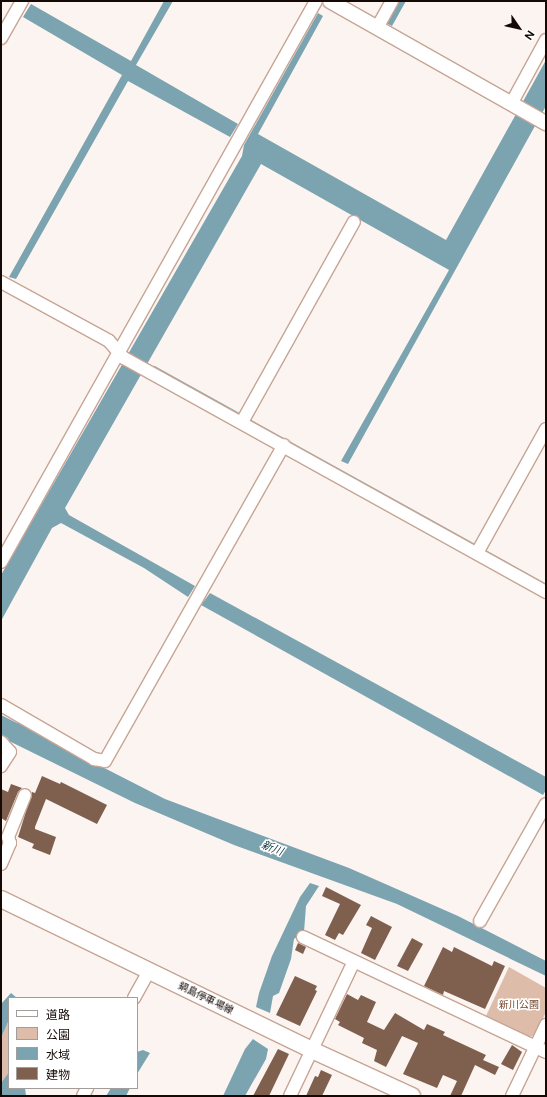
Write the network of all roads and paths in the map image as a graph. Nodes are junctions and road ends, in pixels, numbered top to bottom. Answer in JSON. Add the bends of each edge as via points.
{"nodes":[{"id":1,"x":22,"y":1,"type":"edge"},
{"id":2,"x":316,"y":1,"type":"edge"},
{"id":3,"x":330,"y":1,"type":"edge"},
{"id":4,"x":392,"y":1,"type":"edge"},
{"id":5,"x":377,"y":28,"type":"junction"},
{"id":6,"x":1,"y":38,"type":"edge"},
{"id":7,"x":546,"y":40,"type":"edge"},
{"id":8,"x":513,"y":105,"type":"junction"},
{"id":9,"x":544,"y":122,"type":"edge"},
{"id":10,"x":354,"y":222,"type":"dead end"},
{"id":11,"x":1,"y":282,"type":"edge"},
{"id":12,"x":121,"y":355,"type":"junction"},
{"id":13,"x":244,"y":419,"type":"junction"},
{"id":14,"x":546,"y":429,"type":"edge"},
{"id":15,"x":284,"y":445,"type":"junction"},
{"id":16,"x":477,"y":553,"type":"junction"},
{"id":17,"x":1,"y":562,"type":"edge"},
{"id":18,"x":546,"y":592,"type":"edge"},
{"id":19,"x":1,"y":705,"type":"edge"},
{"id":20,"x":1,"y":742,"type":"edge"},
{"id":21,"x":1,"y":766,"type":"edge"},
{"id":22,"x":25,"y":794,"type":"dead end"},
{"id":23,"x":546,"y":804,"type":"edge"},
{"id":24,"x":1,"y":864,"type":"edge"},
{"id":25,"x":1,"y":899,"type":"edge"},
{"id":26,"x":480,"y":920,"type":"dead end"},
{"id":27,"x":303,"y":937,"type":"dead end"},
{"id":28,"x":354,"y":961,"type":"junction"},
{"id":29,"x":149,"y":970,"type":"junction"},
{"id":30,"x":135,"y":997,"type":"edge"},
{"id":31,"x":546,"y":1025,"type":"edge"},
{"id":32,"x":312,"y":1050,"type":"junction"},
{"id":33,"x":541,"y":1050,"type":"edge"},
{"id":34,"x":290,"y":1096,"type":"edge"},
{"id":35,"x":412,"y":1096,"type":"edge"},
{"id":36,"x":512,"y":1096,"type":"edge"}],
"edges":[{"from":1,"to":6,"type":"street"},
{"from":2,"to":12,"type":"street"},
{"from":3,"to":5,"type":"street"},
{"from":4,"to":5,"type":"street"},
{"from":5,"to":8,"type":"street"},
{"from":7,"to":8,"type":"street"},
{"from":8,"to":9,"type":"street"},
{"from":10,"to":13,"type":"street"},
{"from":11,"to":12,"type":"street","via":[[109,341]]},
{"from":12,"to":13,"type":"street"},
{"from":12,"to":17,"type":"street"},
{"from":13,"to":15,"type":"street"},
{"from":14,"to":16,"type":"street"},
{"from":15,"to":16,"type":"street"},
{"from":15,"to":19,"type":"street","via":[[105,762],[94,759]]},
{"from":16,"to":18,"type":"street"},
{"from":20,"to":21,"type":"street","via":[[10,752]]},
{"from":22,"to":24,"type":"street","via":[[8,837],[10,843]]},
{"from":23,"to":26,"type":"street"},
{"from":25,"to":29,"type":"main road","name":"鍋島停車場線"},
{"from":27,"to":28,"type":"street"},
{"from":28,"to":32,"type":"street"},
{"from":28,"to":33,"type":"street"},
{"from":29,"to":30,"type":"street"},
{"from":29,"to":32,"type":"main road","name":"鍋島停車場線"},
{"from":31,"to":33,"type":"street"},
{"from":32,"to":34,"type":"street"},
{"from":32,"to":35,"type":"main road","name":"鍋島停車場線"},
{"from":33,"to":36,"type":"street"}]}
